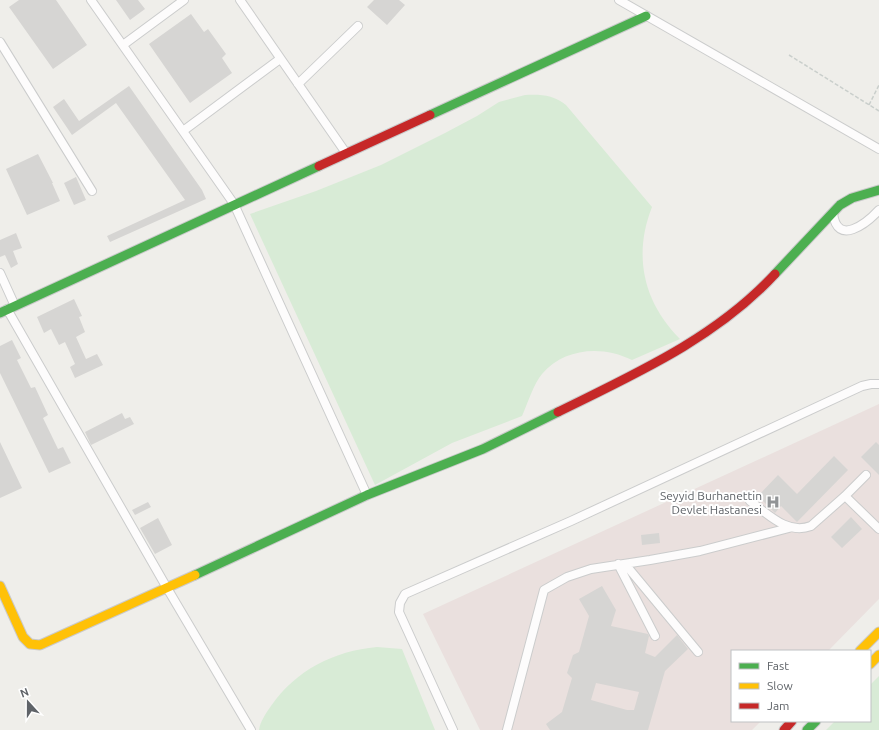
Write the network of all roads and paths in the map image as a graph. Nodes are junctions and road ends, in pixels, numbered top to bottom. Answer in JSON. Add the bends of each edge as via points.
{"nodes":[{"id":1,"x":91,"y":0,"type":"edge"},
{"id":2,"x":184,"y":0,"type":"edge"},
{"id":3,"x":240,"y":0,"type":"edge"},
{"id":4,"x":619,"y":0,"type":"edge"},
{"id":5,"x":646,"y":16,"type":"junction"},
{"id":6,"x":358,"y":26,"type":"dead end"},
{"id":7,"x":0,"y":42,"type":"edge"},
{"id":8,"x":123,"y":45,"type":"junction"},
{"id":9,"x":789,"y":55,"type":"dead end"},
{"id":10,"x":280,"y":59,"type":"junction"},
{"id":11,"x":298,"y":84,"type":"junction"},
{"id":12,"x":879,"y":85,"type":"edge"},
{"id":13,"x":869,"y":105,"type":"junction"},
{"id":14,"x":879,"y":111,"type":"edge"},
{"id":15,"x":183,"y":131,"type":"junction"},
{"id":16,"x":879,"y":149,"type":"edge"},
{"id":17,"x":346,"y":153,"type":"junction"},
{"id":18,"x":92,"y":190,"type":"dead end"},
{"id":19,"x":879,"y":190,"type":"edge"},
{"id":20,"x":234,"y":204,"type":"junction"},
{"id":21,"x":879,"y":210,"type":"edge"},
{"id":22,"x":833,"y":213,"type":"junction"},
{"id":23,"x":0,"y":273,"type":"edge"},
{"id":24,"x":7,"y":309,"type":"edge"},
{"id":25,"x":879,"y":384,"type":"edge"},
{"id":26,"x":866,"y":474,"type":"dead end"},
{"id":27,"x":367,"y":495,"type":"junction"},
{"id":28,"x":845,"y":496,"type":"junction"},
{"id":29,"x":750,"y":501,"type":"dead end"},
{"id":30,"x":790,"y":528,"type":"junction"},
{"id":31,"x":879,"y":529,"type":"edge"},
{"id":32,"x":621,"y":564,"type":"junction"},
{"id":33,"x":0,"y":586,"type":"edge"},
{"id":34,"x":167,"y":588,"type":"junction"},
{"id":35,"x":879,"y":632,"type":"edge"},
{"id":36,"x":655,"y":636,"type":"dead end"},
{"id":37,"x":861,"y":650,"type":"edge"},
{"id":38,"x":698,"y":652,"type":"dead end"},
{"id":39,"x":791,"y":722,"type":"edge"},
{"id":40,"x":815,"y":722,"type":"edge"},
{"id":41,"x":251,"y":730,"type":"edge"},
{"id":42,"x":453,"y":730,"type":"edge"},
{"id":43,"x":507,"y":730,"type":"edge"},
{"id":44,"x":784,"y":730,"type":"edge"},
{"id":45,"x":807,"y":730,"type":"edge"}],
"edges":[{"from":1,"to":8,"type":"street"},
{"from":2,"to":8,"type":"street"},
{"from":3,"to":10,"type":"street"},
{"from":4,"to":5,"type":"street"},
{"from":5,"to":16,"type":"street"},
{"from":5,"to":17,"type":"street"},
{"from":6,"to":11,"type":"street"},
{"from":7,"to":18,"type":"street"},
{"from":8,"to":15,"type":"street"},
{"from":9,"to":13,"type":"path"},
{"from":10,"to":11,"type":"street"},
{"from":10,"to":15,"type":"street"},
{"from":11,"to":17,"type":"street"},
{"from":12,"to":13,"type":"path"},
{"from":13,"to":14,"type":"path"},
{"from":15,"to":20,"type":"street"},
{"from":17,"to":20,"type":"street"},
{"from":19,"to":22,"type":"street","via":[[849,200]]},
{"from":20,"to":24,"type":"street"},
{"from":20,"to":27,"type":"street"},
{"from":21,"to":22,"type":"street","via":[[863,225],[848,231],[836,224]]},
{"from":22,"to":27,"type":"street","via":[[757,292],[733,313],[693,341],[632,375],[489,446]]},
{"from":23,"to":24,"type":"street"},
{"from":24,"to":34,"type":"street"},
{"from":25,"to":42,"type":"street","via":[[862,386],[564,524],[405,594],[399,612]]},
{"from":26,"to":28,"type":"street"},
{"from":27,"to":34,"type":"street"},
{"from":28,"to":30,"type":"street","via":[[811,526]]},
{"from":28,"to":31,"type":"street"},
{"from":29,"to":30,"type":"street"},
{"from":30,"to":32,"type":"street","via":[[700,551]]},
{"from":32,"to":36,"type":"street"},
{"from":32,"to":38,"type":"street"},
{"from":32,"to":43,"type":"street","via":[[580,572],[544,590]]},
{"from":33,"to":34,"type":"street","via":[[23,637],[27,642],[37,645]]},
{"from":34,"to":41,"type":"street"},
{"from":35,"to":37,"type":"street"},
{"from":39,"to":44,"type":"street"},
{"from":40,"to":45,"type":"street"}]}
